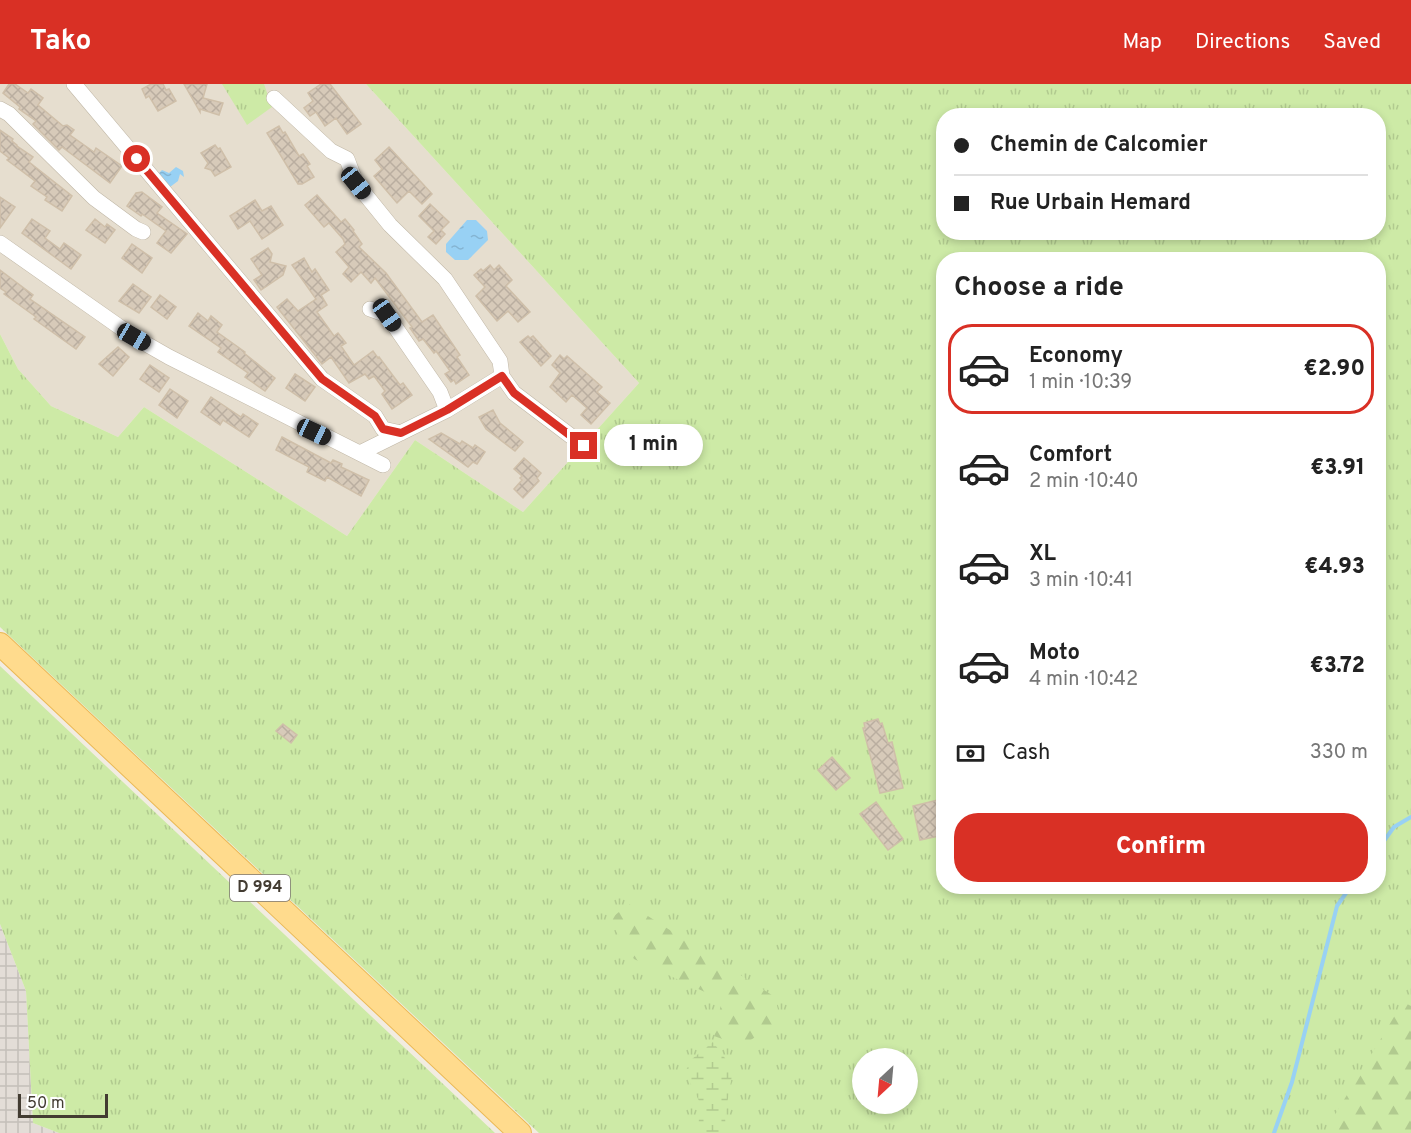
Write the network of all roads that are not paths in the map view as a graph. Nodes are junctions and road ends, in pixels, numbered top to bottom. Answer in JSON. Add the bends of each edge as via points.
{"nodes":[{"id":1,"x":74,"y":84,"type":"edge"},
{"id":2,"x":274,"y":98,"type":"dead end"},
{"id":3,"x":0,"y":109,"type":"edge"},
{"id":4,"x":143,"y":232,"type":"dead end"},
{"id":5,"x":0,"y":243,"type":"edge"},
{"id":6,"x":370,"y":309,"type":"dead end"},
{"id":7,"x":502,"y":376,"type":"junction"},
{"id":8,"x":447,"y":410,"type":"junction"},
{"id":9,"x":401,"y":433,"type":"junction"},
{"id":10,"x":584,"y":446,"type":"dead end"},
{"id":11,"x":360,"y":453,"type":"junction"},
{"id":12,"x":384,"y":465,"type":"dead end"},
{"id":13,"x":0,"y":644,"type":"edge"},
{"id":14,"x":520,"y":1133,"type":"edge"}],
"edges":[{"from":1,"to":9,"type":"street","via":[[322,379],[375,416],[383,429]]},
{"from":2,"to":7,"type":"street","via":[[331,152],[347,159],[356,183],[390,225],[444,279],[500,361]]},
{"from":3,"to":4,"type":"street","via":[[94,198]]},
{"from":5,"to":11,"type":"street","via":[[125,331],[169,357]]},
{"from":6,"to":8,"type":"street","via":[[387,315],[440,392]]},
{"from":7,"to":8,"type":"street"},
{"from":7,"to":10,"type":"street","via":[[514,393]]},
{"from":8,"to":9,"type":"street"},
{"from":9,"to":11,"type":"street"},
{"from":11,"to":12,"type":"street"},
{"from":13,"to":14,"type":"main road","number":"D 994"}]}
